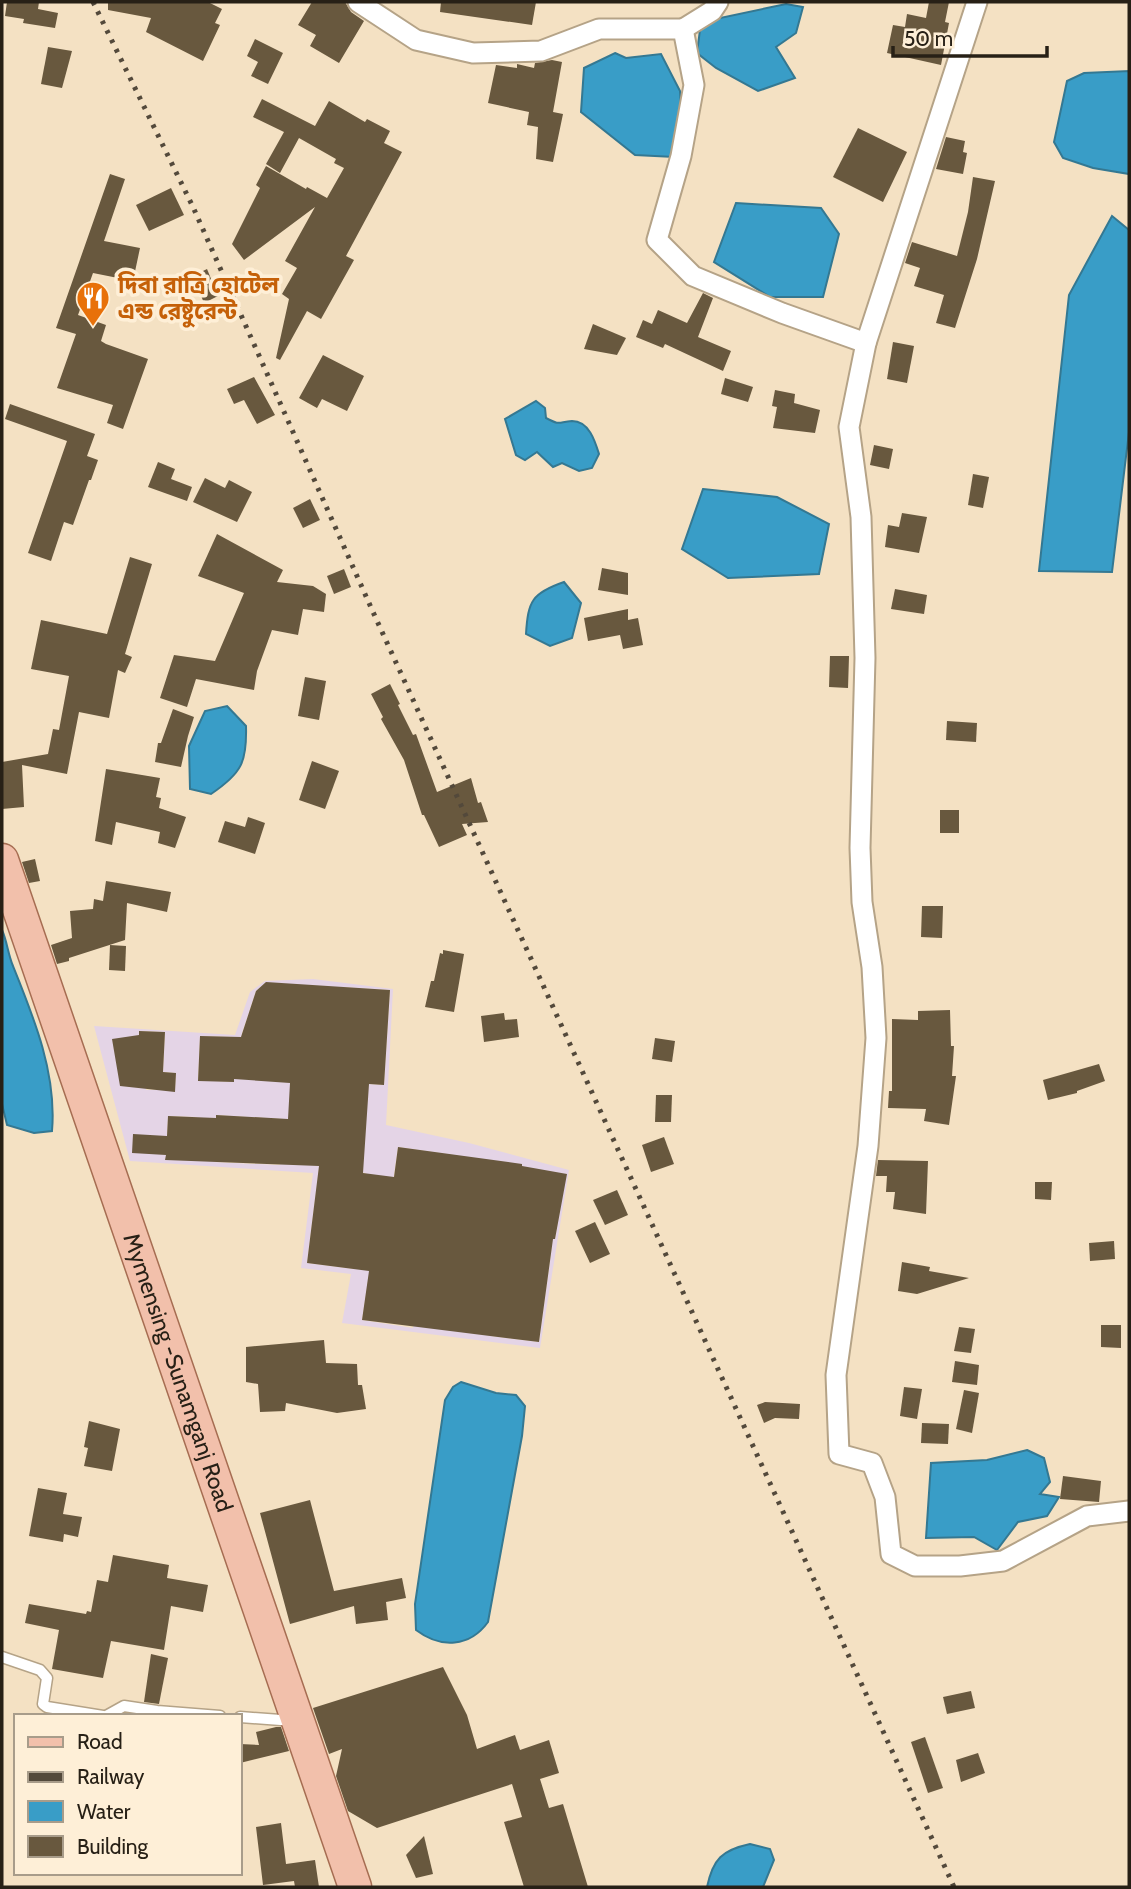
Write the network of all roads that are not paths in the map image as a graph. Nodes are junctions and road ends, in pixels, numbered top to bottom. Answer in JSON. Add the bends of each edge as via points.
{"nodes":[{"id":1,"x":358,"y":2,"type":"edge"},
{"id":2,"x":718,"y":2,"type":"edge"},
{"id":3,"x":977,"y":2,"type":"edge"},
{"id":4,"x":682,"y":29,"type":"junction"},
{"id":5,"x":866,"y":343,"type":"junction"},
{"id":6,"x":2,"y":860,"type":"edge"},
{"id":7,"x":1129,"y":1511,"type":"edge"},
{"id":8,"x":2,"y":1657,"type":"edge"},
{"id":9,"x":87,"y":1714,"type":"edge"},
{"id":10,"x":108,"y":1714,"type":"edge"},
{"id":11,"x":195,"y":1714,"type":"edge"},
{"id":12,"x":242,"y":1717,"type":"edge"},
{"id":13,"x":298,"y":1722,"type":"junction"},
{"id":14,"x":355,"y":1887,"type":"edge"}],
"edges":[{"from":1,"to":4,"type":"street","via":[[416,40],[473,53],[541,51],[599,29]]},
{"from":2,"to":4,"type":"street","via":[[712,11]]},
{"from":3,"to":5,"type":"street"},
{"from":4,"to":5,"type":"street","via":[[694,85],[681,156],[657,240],[693,276]]},
{"from":5,"to":7,"type":"street","via":[[849,427],[862,517],[865,658],[860,848],[876,1038],[868,1146],[836,1375],[839,1454],[872,1463],[885,1497],[891,1554],[915,1566],[1003,1560],[1087,1517]]},
{"from":6,"to":13,"type":"main road","name":"Mymensing -Sunamganj Road"},
{"from":8,"to":9,"type":"lane","via":[[40,1670],[47,1678],[43,1704],[47,1707]]},
{"from":10,"to":11,"type":"lane","via":[[124,1706]]},
{"from":12,"to":13,"type":"lane"},
{"from":13,"to":14,"type":"main road","name":"Mymensing -Sunamganj Road"}]}
